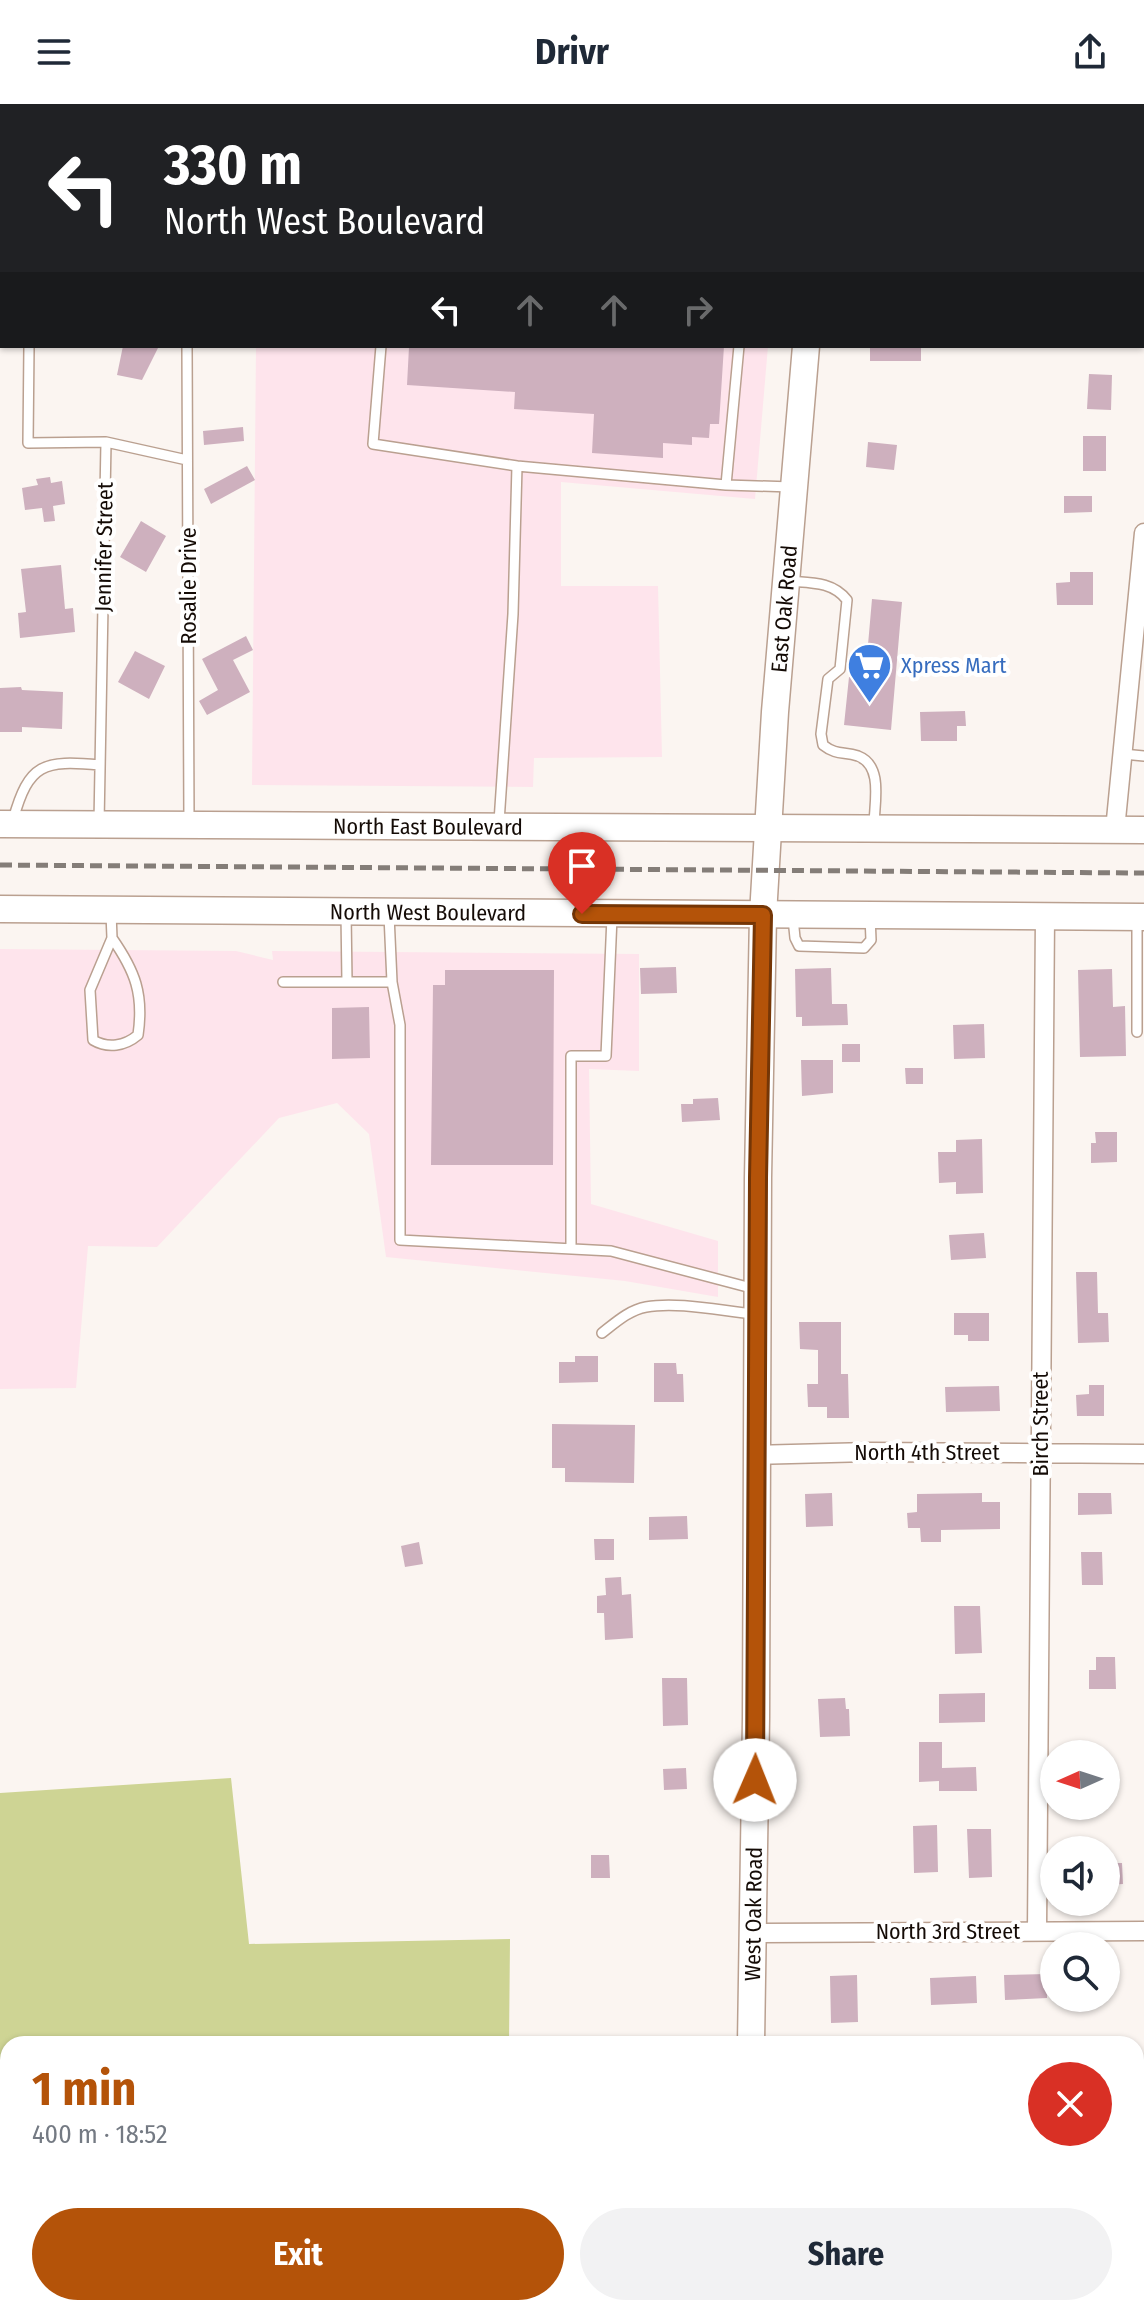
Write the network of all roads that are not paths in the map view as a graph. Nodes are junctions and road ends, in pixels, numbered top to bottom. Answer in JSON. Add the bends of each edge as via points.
{"nodes":[{"id":1,"x":29,"y":348,"type":"edge"},
{"id":2,"x":187,"y":348,"type":"edge"},
{"id":3,"x":381,"y":348,"type":"edge"},
{"id":4,"x":739,"y":348,"type":"edge"},
{"id":5,"x":806,"y":348,"type":"edge"},
{"id":6,"x":106,"y":442,"type":"junction"},
{"id":7,"x":187,"y":460,"type":"junction"},
{"id":8,"x":517,"y":466,"type":"junction"},
{"id":9,"x":726,"y":485,"type":"junction"},
{"id":10,"x":795,"y":487,"type":"junction"},
{"id":11,"x":1144,"y":533,"type":"edge"},
{"id":12,"x":787,"y":581,"type":"junction"},
{"id":13,"x":1123,"y":754,"type":"junction"},
{"id":14,"x":1144,"y":756,"type":"edge"},
{"id":15,"x":100,"y":765,"type":"junction"},
{"id":16,"x":6,"y":824,"type":"edge"},
{"id":17,"x":189,"y":826,"type":"junction"},
{"id":18,"x":499,"y":826,"type":"junction"},
{"id":19,"x":99,"y":827,"type":"junction"},
{"id":20,"x":767,"y":829,"type":"junction"},
{"id":21,"x":873,"y":829,"type":"junction"},
{"id":22,"x":1115,"y":830,"type":"junction"},
{"id":23,"x":1144,"y":830,"type":"edge"},
{"id":24,"x":764,"y":871,"type":"joint"},
{"id":25,"x":0,"y":909,"type":"edge"},
{"id":26,"x":111,"y":910,"type":"junction"},
{"id":27,"x":346,"y":912,"type":"junction"},
{"id":28,"x":389,"y":912,"type":"junction"},
{"id":29,"x":612,"y":914,"type":"junction"},
{"id":30,"x":763,"y":915,"type":"junction"},
{"id":31,"x":1045,"y":916,"type":"junction"},
{"id":32,"x":1140,"y":917,"type":"edge"},
{"id":33,"x":112,"y":938,"type":"junction"},
{"id":34,"x":283,"y":982,"type":"dead end"},
{"id":35,"x":347,"y":982,"type":"junction"},
{"id":36,"x":392,"y":982,"type":"junction"},
{"id":37,"x":1137,"y":1032,"type":"dead end"},
{"id":38,"x":571,"y":1249,"type":"junction"},
{"id":39,"x":758,"y":1302,"type":"junction"},
{"id":40,"x":602,"y":1333,"type":"dead end"},
{"id":41,"x":1040,"y":1453,"type":"junction"},
{"id":42,"x":1144,"y":1454,"type":"edge"},
{"id":43,"x":757,"y":1455,"type":"junction"},
{"id":44,"x":1037,"y":1931,"type":"junction"},
{"id":45,"x":1144,"y":1931,"type":"edge"},
{"id":46,"x":752,"y":1933,"type":"junction"},
{"id":47,"x":751,"y":2036,"type":"edge"}],
"edges":[{"from":1,"to":6,"type":"lane","via":[[28,443]]},
{"from":2,"to":7,"type":"lane","name":"Rosalie Drive"},
{"from":3,"to":8,"type":"lane","via":[[373,444]]},
{"from":4,"to":9,"type":"lane"},
{"from":5,"to":10,"type":"main road","name":"East Oak Road"},
{"from":6,"to":7,"type":"lane"},
{"from":6,"to":15,"type":"lane","name":"Jennifer Street"},
{"from":7,"to":17,"type":"lane","name":"Rosalie Drive"},
{"from":8,"to":9,"type":"lane"},
{"from":8,"to":18,"type":"lane"},
{"from":9,"to":10,"type":"lane"},
{"from":10,"to":12,"type":"main road","name":"East Oak Road"},
{"from":11,"to":13,"type":"street"},
{"from":12,"to":20,"type":"main road","name":"East Oak Road"},
{"from":12,"to":21,"type":"lane","via":[[829,585],[847,600],[840,669],[828,679],[821,734],[823,745],[833,753],[859,756],[871,765],[876,776]]},
{"from":13,"to":14,"type":"lane"},
{"from":13,"to":22,"type":"street"},
{"from":15,"to":16,"type":"lane","via":[[52,764],[36,770]]},
{"from":15,"to":19,"type":"lane","name":"Jennifer Street"},
{"from":16,"to":19,"type":"main road","name":"North East Boulevard"},
{"from":17,"to":18,"type":"main road","name":"North East Boulevard"},
{"from":17,"to":19,"type":"main road","name":"North East Boulevard"},
{"from":18,"to":20,"type":"main road","name":"North East Boulevard"},
{"from":20,"to":21,"type":"main road","name":"North East Boulevard"},
{"from":20,"to":24,"type":"main road","name":"East Oak Road"},
{"from":21,"to":22,"type":"main road","name":"North East Boulevard"},
{"from":22,"to":23,"type":"main road","name":"North East Boulevard"},
{"from":24,"to":30,"type":"main road","name":"West Oak Road"},
{"from":25,"to":26,"type":"main road","name":"North West Boulevard"},
{"from":26,"to":27,"type":"main road","name":"North West Boulevard"},
{"from":26,"to":33,"type":"lane"},
{"from":27,"to":28,"type":"main road","name":"North West Boulevard"},
{"from":27,"to":35,"type":"lane"},
{"from":28,"to":29,"type":"main road","name":"North West Boulevard"},
{"from":28,"to":36,"type":"lane"},
{"from":29,"to":30,"type":"main road","name":"North West Boulevard"},
{"from":29,"to":38,"type":"lane","via":[[606,1056],[571,1056]]},
{"from":30,"to":31,"type":"main road","name":"North West Boulevard"},
{"from":30,"to":39,"type":"main road","name":"West Oak Road"},
{"from":31,"to":32,"type":"main road","name":"North West Boulevard"},
{"from":31,"to":41,"type":"street","name":"Birch Street"},
{"from":32,"to":37,"type":"lane"},
{"from":33,"to":33,"type":"lane","via":[[90,990],[93,1040],[101,1045],[127,1044],[138,1035],[141,1017],[137,981]]},
{"from":34,"to":35,"type":"lane"},
{"from":35,"to":36,"type":"lane"},
{"from":36,"to":38,"type":"lane","via":[[400,1025],[400,1240]]},
{"from":38,"to":39,"type":"lane","via":[[611,1251]]},
{"from":39,"to":40,"type":"lane","via":[[644,1307]]},
{"from":39,"to":43,"type":"main road","name":"West Oak Road"},
{"from":41,"to":42,"type":"street","name":"North 4th Street"},
{"from":41,"to":43,"type":"street","name":"North 4th Street"},
{"from":41,"to":44,"type":"street","name":"Birch Street"},
{"from":43,"to":46,"type":"main road","name":"West Oak Road"},
{"from":44,"to":45,"type":"street","name":"North 3rd Street"},
{"from":44,"to":46,"type":"street","name":"North 3rd Street"},
{"from":46,"to":47,"type":"main road","name":"West Oak Road"}]}
